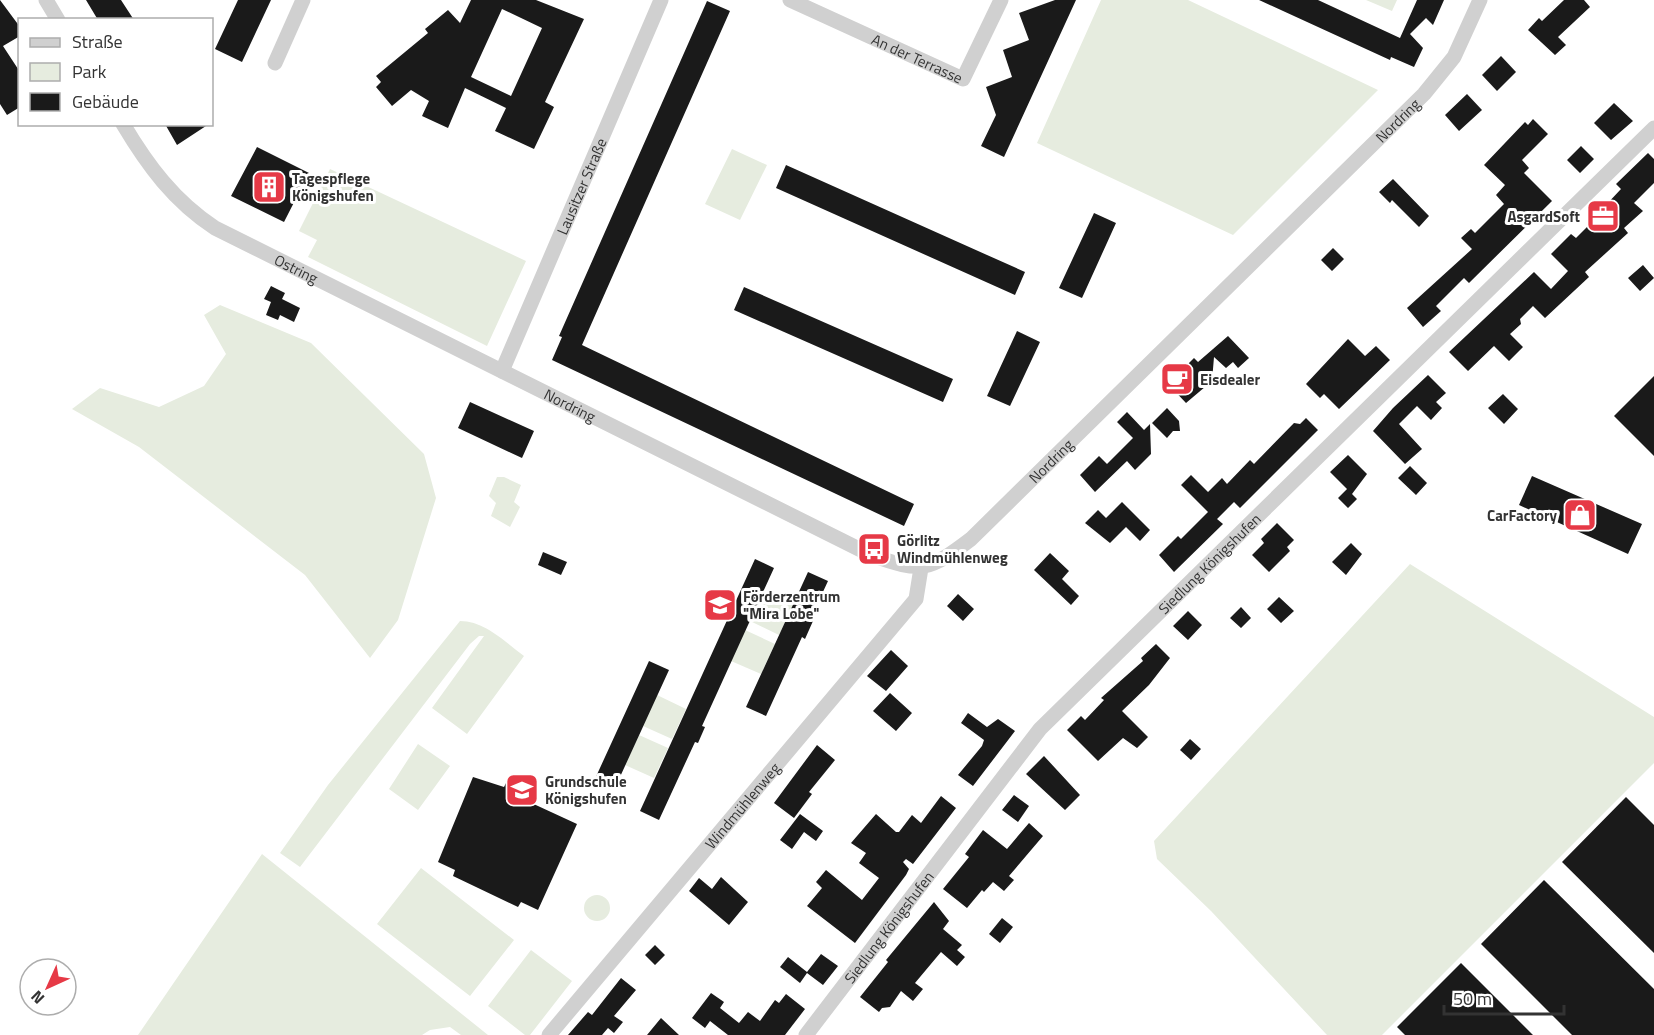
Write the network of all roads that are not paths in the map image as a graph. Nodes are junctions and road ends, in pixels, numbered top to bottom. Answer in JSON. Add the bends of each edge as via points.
{"nodes":[{"id":1,"x":46,"y":0,"type":"edge"},
{"id":2,"x":303,"y":0,"type":"edge"},
{"id":3,"x":661,"y":0,"type":"edge"},
{"id":4,"x":790,"y":0,"type":"edge"},
{"id":5,"x":1002,"y":0,"type":"edge"},
{"id":6,"x":1480,"y":0,"type":"edge"},
{"id":7,"x":57,"y":18,"type":"edge"},
{"id":8,"x":275,"y":63,"type":"dead end"},
{"id":9,"x":124,"y":126,"type":"edge"},
{"id":10,"x":1654,"y":128,"type":"edge"},
{"id":11,"x":502,"y":372,"type":"junction"},
{"id":12,"x":921,"y":568,"type":"junction"},
{"id":13,"x":549,"y":1035,"type":"edge"},
{"id":14,"x":806,"y":1035,"type":"edge"}],
"edges":[{"from":1,"to":7,"type":"street"},
{"from":2,"to":8,"type":"street"},
{"from":3,"to":11,"type":"street","name":"Lausitzer Straße"},
{"from":4,"to":5,"type":"street","name":"An der Terrasse","via":[[963,79]]},
{"from":6,"to":12,"type":"street","name":"Nordring","via":[[1454,57],[1424,94],[971,539],[948,557]]},
{"from":9,"to":11,"type":"street","name":"Ostring","via":[[172,194],[215,228]]},
{"from":10,"to":14,"type":"street","name":"Siedlung Königshufen","via":[[1040,729]]},
{"from":11,"to":12,"type":"street","name":"Nordring","via":[[871,555]]},
{"from":12,"to":13,"type":"street","name":"Windmühlenweg","via":[[916,599]]}]}
